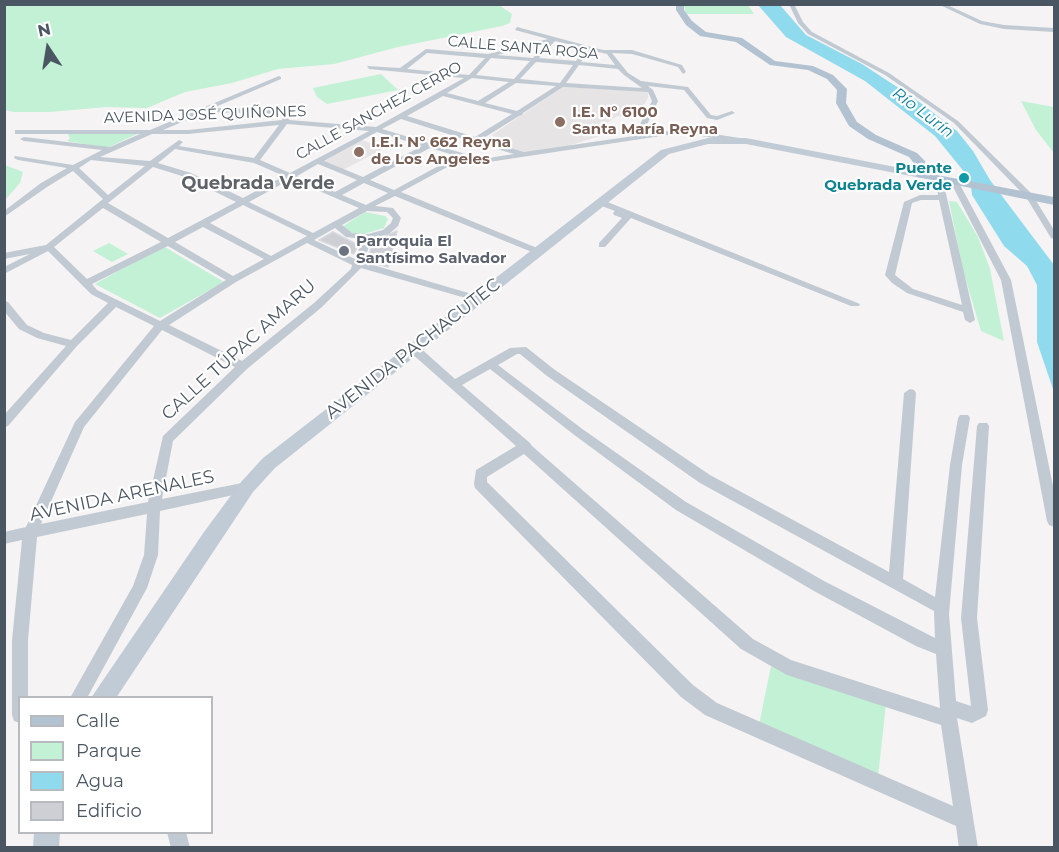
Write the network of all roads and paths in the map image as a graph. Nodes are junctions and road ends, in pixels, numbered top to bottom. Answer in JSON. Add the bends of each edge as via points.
{"nodes":[{"id":1,"x":680,"y":4,"type":"edge"},
{"id":2,"x":791,"y":4,"type":"edge"},
{"id":3,"x":940,"y":4,"type":"edge"},
{"id":4,"x":517,"y":29,"type":"dead end"},
{"id":5,"x":1054,"y":30,"type":"edge"},
{"id":6,"x":554,"y":39,"type":"junction"},
{"id":7,"x":589,"y":47,"type":"junction"},
{"id":8,"x":604,"y":51,"type":"junction"},
{"id":9,"x":456,"y":54,"type":"junction"},
{"id":10,"x":490,"y":55,"type":"junction"},
{"id":11,"x":534,"y":60,"type":"junction"},
{"id":12,"x":450,"y":61,"type":"dead end"},
{"id":13,"x":576,"y":65,"type":"junction"},
{"id":14,"x":369,"y":67,"type":"dead end"},
{"id":15,"x":444,"y":67,"type":"dead end"},
{"id":16,"x":597,"y":68,"type":"junction"},
{"id":17,"x":622,"y":68,"type":"junction"},
{"id":18,"x":401,"y":70,"type":"junction"},
{"id":19,"x":683,"y":72,"type":"dead end"},
{"id":20,"x":437,"y":73,"type":"junction"},
{"id":21,"x":603,"y":74,"type":"dead end"},
{"id":22,"x":473,"y":75,"type":"junction"},
{"id":23,"x":279,"y":78,"type":"dead end"},
{"id":24,"x":516,"y":80,"type":"junction"},
{"id":25,"x":608,"y":81,"type":"dead end"},
{"id":26,"x":640,"y":83,"type":"junction"},
{"id":27,"x":562,"y":85,"type":"junction"},
{"id":28,"x":613,"y":88,"type":"junction"},
{"id":29,"x":650,"y":90,"type":"junction"},
{"id":30,"x":442,"y":94,"type":"junction"},
{"id":31,"x":480,"y":103,"type":"junction"},
{"id":32,"x":201,"y":110,"type":"junction"},
{"id":33,"x":732,"y":113,"type":"dead end"},
{"id":34,"x":520,"y":114,"type":"junction"},
{"id":35,"x":400,"y":116,"type":"junction"},
{"id":36,"x":285,"y":122,"type":"junction"},
{"id":37,"x":375,"y":129,"type":"junction"},
{"id":38,"x":18,"y":132,"type":"dead end"},
{"id":39,"x":150,"y":132,"type":"junction"},
{"id":40,"x":188,"y":132,"type":"junction"},
{"id":41,"x":24,"y":139,"type":"dead end"},
{"id":42,"x":636,"y":139,"type":"junction"},
{"id":43,"x":477,"y":140,"type":"junction"},
{"id":44,"x":746,"y":141,"type":"junction"},
{"id":45,"x":429,"y":145,"type":"junction"},
{"id":46,"x":174,"y":147,"type":"junction"},
{"id":47,"x":109,"y":149,"type":"junction"},
{"id":48,"x":527,"y":155,"type":"junction"},
{"id":49,"x":462,"y":156,"type":"junction"},
{"id":50,"x":18,"y":158,"type":"dead end"},
{"id":51,"x":90,"y":158,"type":"junction"},
{"id":52,"x":256,"y":161,"type":"junction"},
{"id":53,"x":316,"y":161,"type":"junction"},
{"id":54,"x":153,"y":164,"type":"junction"},
{"id":55,"x":73,"y":167,"type":"junction"},
{"id":56,"x":291,"y":175,"type":"junction"},
{"id":57,"x":921,"y":175,"type":"junction"},
{"id":58,"x":938,"y":178,"type":"junction"},
{"id":59,"x":363,"y":180,"type":"junction"},
{"id":60,"x":958,"y":182,"type":"junction"},
{"id":61,"x":393,"y":192,"type":"junction"},
{"id":62,"x":336,"y":195,"type":"junction"},
{"id":63,"x":1024,"y":195,"type":"junction"},
{"id":64,"x":943,"y":198,"type":"junction"},
{"id":65,"x":242,"y":201,"type":"junction"},
{"id":66,"x":1054,"y":201,"type":"edge"},
{"id":67,"x":106,"y":202,"type":"junction"},
{"id":68,"x":415,"y":202,"type":"junction"},
{"id":69,"x":601,"y":205,"type":"junction"},
{"id":70,"x":366,"y":208,"type":"junction"},
{"id":71,"x":395,"y":214,"type":"junction"},
{"id":72,"x":4,"y":215,"type":"edge"},
{"id":73,"x":203,"y":223,"type":"junction"},
{"id":74,"x":336,"y":224,"type":"junction"},
{"id":75,"x":1054,"y":236,"type":"edge"},
{"id":76,"x":368,"y":237,"type":"junction"},
{"id":77,"x":310,"y":238,"type":"junction"},
{"id":78,"x":168,"y":242,"type":"junction"},
{"id":79,"x":602,"y":244,"type":"dead end"},
{"id":80,"x":49,"y":246,"type":"junction"},
{"id":81,"x":539,"y":252,"type":"junction"},
{"id":82,"x":4,"y":256,"type":"edge"},
{"id":83,"x":271,"y":260,"type":"junction"},
{"id":84,"x":358,"y":264,"type":"junction"},
{"id":85,"x":4,"y":271,"type":"edge"},
{"id":86,"x":233,"y":280,"type":"junction"},
{"id":87,"x":85,"y":284,"type":"junction"},
{"id":88,"x":479,"y":299,"type":"junction"},
{"id":89,"x":4,"y":304,"type":"edge"},
{"id":90,"x":113,"y":304,"type":"junction"},
{"id":91,"x":855,"y":304,"type":"dead end"},
{"id":92,"x":161,"y":325,"type":"junction"},
{"id":93,"x":73,"y":344,"type":"junction"},
{"id":94,"x":414,"y":349,"type":"junction"},
{"id":95,"x":490,"y":364,"type":"junction"},
{"id":96,"x":243,"y":366,"type":"junction"},
{"id":97,"x":455,"y":384,"type":"junction"},
{"id":98,"x":910,"y":393,"type":"dead end"},
{"id":99,"x":964,"y":418,"type":"dead end"},
{"id":100,"x":4,"y":423,"type":"edge"},
{"id":101,"x":983,"y":426,"type":"dead end"},
{"id":102,"x":526,"y":447,"type":"junction"},
{"id":103,"x":248,"y":487,"type":"junction"},
{"id":104,"x":154,"y":506,"type":"junction"},
{"id":105,"x":1054,"y":521,"type":"edge"},
{"id":106,"x":30,"y":534,"type":"junction"},
{"id":107,"x":4,"y":538,"type":"edge"},
{"id":108,"x":895,"y":583,"type":"junction"},
{"id":109,"x":942,"y":608,"type":"junction"},
{"id":110,"x":944,"y":649,"type":"junction"},
{"id":111,"x":20,"y":696,"type":"edge"},
{"id":112,"x":79,"y":696,"type":"edge"},
{"id":113,"x":103,"y":696,"type":"edge"},
{"id":114,"x":948,"y":713,"type":"junction"},
{"id":115,"x":965,"y":820,"type":"junction"},
{"id":116,"x":969,"y":848,"type":"edge"}],
"edges":[{"from":1,"to":57,"type":"main road","via":[[689,23],[703,34],[740,40],[773,63],[810,68],[830,77],[842,89],[841,103],[854,124],[913,155],[919,161]]},
{"from":2,"to":63,"type":"street","via":[[810,33],[887,74],[956,122]]},
{"from":3,"to":5,"type":"street","via":[[980,22]]},
{"from":4,"to":6,"type":"street"},
{"from":6,"to":7,"type":"street"},
{"from":6,"to":10,"type":"street"},
{"from":6,"to":11,"type":"street"},
{"from":7,"to":8,"type":"street"},
{"from":7,"to":13,"type":"street"},
{"from":8,"to":17,"type":"street"},
{"from":8,"to":19,"type":"street","via":[[632,52],[680,66]]},
{"from":9,"to":10,"type":"street","name":"CALLE SANTA ROSA"},
{"from":9,"to":12,"type":"street"},
{"from":9,"to":18,"type":"street","name":"CALLE SANTA ROSA","via":[[422,52]]},
{"from":10,"to":11,"type":"street","name":"CALLE SANTA ROSA"},
{"from":10,"to":22,"type":"street","name":"CALLE SANCHEZ CERRO"},
{"from":11,"to":13,"type":"street","name":"CALLE SANTA ROSA"},
{"from":11,"to":24,"type":"street"},
{"from":13,"to":16,"type":"street","name":"CALLE SANTA ROSA"},
{"from":13,"to":27,"type":"street"},
{"from":14,"to":18,"type":"street"},
{"from":15,"to":20,"type":"street"},
{"from":16,"to":17,"type":"street","name":"CALLE SANTA ROSA"},
{"from":16,"to":21,"type":"street"},
{"from":17,"to":26,"type":"street"},
{"from":18,"to":20,"type":"street"},
{"from":20,"to":22,"type":"street"},
{"from":22,"to":24,"type":"street"},
{"from":22,"to":30,"type":"street","name":"CALLE SANCHEZ CERRO"},
{"from":23,"to":32,"type":"street"},
{"from":24,"to":27,"type":"street"},
{"from":24,"to":31,"type":"street"},
{"from":25,"to":28,"type":"street"},
{"from":26,"to":29,"type":"street"},
{"from":26,"to":33,"type":"street","via":[[686,88],[710,117]]},
{"from":27,"to":28,"type":"street"},
{"from":27,"to":34,"type":"street"},
{"from":28,"to":29,"type":"street"},
{"from":29,"to":42,"type":"street","via":[[655,100]]},
{"from":30,"to":31,"type":"street"},
{"from":30,"to":35,"type":"street","name":"CALLE SANCHEZ CERRO"},
{"from":31,"to":34,"type":"street"},
{"from":32,"to":36,"type":"street","via":[[289,112]]},
{"from":32,"to":39,"type":"street"},
{"from":34,"to":43,"type":"street"},
{"from":35,"to":37,"type":"street","name":"CALLE SANCHEZ CERRO"},
{"from":35,"to":43,"type":"street"},
{"from":36,"to":37,"type":"street","name":"AVENIDA JOSÉ QUIÑONES"},
{"from":36,"to":40,"type":"street","name":"AVENIDA JOSÉ QUIÑONES"},
{"from":36,"to":52,"type":"street"},
{"from":37,"to":45,"type":"street","name":"AVENIDA JOSÉ QUIÑONES"},
{"from":37,"to":53,"type":"street","name":"CALLE SANCHEZ CERRO"},
{"from":38,"to":39,"type":"street","name":"AVENIDA JOSÉ QUIÑONES"},
{"from":39,"to":40,"type":"street","name":"AVENIDA JOSÉ QUIÑONES"},
{"from":39,"to":47,"type":"street"},
{"from":40,"to":46,"type":"street"},
{"from":41,"to":47,"type":"street"},
{"from":42,"to":44,"type":"street","name":"AVENIDA JOSÉ QUIÑONES","via":[[689,131]]},
{"from":42,"to":48,"type":"street","name":"AVENIDA JOSÉ QUIÑONES"},
{"from":43,"to":48,"type":"street"},
{"from":44,"to":57,"type":"main road","name":"AVENIDA PACHACUTEC"},
{"from":44,"to":69,"type":"main road","name":"AVENIDA PACHACUTEC","via":[[708,141],[665,152]]},
{"from":45,"to":49,"type":"street","name":"AVENIDA JOSÉ QUIÑONES"},
{"from":45,"to":59,"type":"street"},
{"from":46,"to":52,"type":"street"},
{"from":46,"to":54,"type":"street"},
{"from":47,"to":51,"type":"street"},
{"from":48,"to":49,"type":"street","name":"AVENIDA JOSÉ QUIÑONES","via":[[482,161]]},
{"from":49,"to":61,"type":"street"},
{"from":50,"to":55,"type":"street"},
{"from":51,"to":54,"type":"street"},
{"from":51,"to":55,"type":"street"},
{"from":52,"to":56,"type":"street"},
{"from":53,"to":56,"type":"street","name":"CALLE SANCHEZ CERRO"},
{"from":53,"to":59,"type":"street"},
{"from":54,"to":65,"type":"street","via":[[188,174]]},
{"from":54,"to":67,"type":"street"},
{"from":55,"to":67,"type":"street"},
{"from":55,"to":72,"type":"street"},
{"from":56,"to":62,"type":"street"},
{"from":56,"to":65,"type":"street","name":"CALLE SANCHEZ CERRO"},
{"from":57,"to":58,"type":"main road"},
{"from":58,"to":60,"type":"main road"},
{"from":58,"to":64,"type":"street"},
{"from":59,"to":61,"type":"street"},
{"from":59,"to":62,"type":"street"},
{"from":60,"to":63,"type":"main road"},
{"from":60,"to":105,"type":"street","via":[[1006,280]]},
{"from":61,"to":68,"type":"street"},
{"from":61,"to":70,"type":"street"},
{"from":62,"to":70,"type":"street"},
{"from":63,"to":66,"type":"main road"},
{"from":63,"to":75,"type":"street"},
{"from":64,"to":64,"type":"street","via":[[920,196],[908,202],[890,275],[910,291],[969,315]]},
{"from":65,"to":73,"type":"street","name":"CALLE SANCHEZ CERRO"},
{"from":65,"to":77,"type":"street"},
{"from":67,"to":78,"type":"street"},
{"from":67,"to":80,"type":"street"},
{"from":68,"to":71,"type":"street"},
{"from":68,"to":81,"type":"street"},
{"from":69,"to":79,"type":"street","via":[[627,217]]},
{"from":69,"to":81,"type":"main road","name":"AVENIDA PACHACUTEC"},
{"from":69,"to":91,"type":"street"},
{"from":70,"to":71,"type":"street","via":[[384,208]]},
{"from":70,"to":74,"type":"street"},
{"from":71,"to":76,"type":"street","via":[[392,228]]},
{"from":73,"to":78,"type":"street","name":"CALLE SANCHEZ CERRO"},
{"from":73,"to":83,"type":"street"},
{"from":74,"to":76,"type":"street","via":[[349,235]]},
{"from":74,"to":77,"type":"street"},
{"from":76,"to":84,"type":"street","name":"CALLE TÚPAC AMARU"},
{"from":77,"to":83,"type":"street"},
{"from":77,"to":84,"type":"street"},
{"from":78,"to":86,"type":"street"},
{"from":78,"to":87,"type":"street","name":"CALLE SANCHEZ CERRO"},
{"from":80,"to":82,"type":"street"},
{"from":80,"to":85,"type":"street"},
{"from":80,"to":87,"type":"street"},
{"from":81,"to":88,"type":"main road","name":"AVENIDA PACHACUTEC"},
{"from":83,"to":86,"type":"street"},
{"from":84,"to":88,"type":"street"},
{"from":84,"to":96,"type":"street","name":"CALLE TÚPAC AMARU","via":[[318,304]]},
{"from":86,"to":92,"type":"street"},
{"from":87,"to":90,"type":"street"},
{"from":88,"to":94,"type":"main road","name":"AVENIDA PACHACUTEC"},
{"from":89,"to":93,"type":"street","via":[[23,327]]},
{"from":90,"to":92,"type":"street"},
{"from":90,"to":93,"type":"street"},
{"from":92,"to":96,"type":"street"},
{"from":92,"to":106,"type":"street","via":[[73,434]]},
{"from":93,"to":100,"type":"street"},
{"from":94,"to":97,"type":"street"},
{"from":94,"to":103,"type":"main road","name":"AVENIDA PACHACUTEC","via":[[300,436]]},
{"from":95,"to":97,"type":"street"},
{"from":95,"to":108,"type":"street","via":[[522,350],[705,479]]},
{"from":95,"to":110,"type":"street","via":[[681,506],[819,586]]},
{"from":96,"to":104,"type":"street","name":"CALLE TÚPAC AMARU","via":[[167,439]]},
{"from":97,"to":102,"type":"street"},
{"from":98,"to":108,"type":"street"},
{"from":99,"to":109,"type":"street"},
{"from":101,"to":114,"type":"street","via":[[969,618],[980,710],[972,715]]},
{"from":102,"to":114,"type":"street","via":[[747,644],[769,658],[787,667]]},
{"from":102,"to":115,"type":"street","via":[[481,474],[480,484],[687,691],[711,709]]},
{"from":103,"to":104,"type":"street","name":"AVENIDA ARENALES"},
{"from":103,"to":113,"type":"main road","name":"AVENIDA PACHACUTEC"},
{"from":104,"to":106,"type":"street","name":"AVENIDA ARENALES"},
{"from":104,"to":112,"type":"street","name":"CALLE TÚPAC AMARU","via":[[151,555],[140,588]]},
{"from":106,"to":107,"type":"street","name":"AVENIDA ARENALES"},
{"from":106,"to":111,"type":"street","via":[[20,640]]},
{"from":108,"to":109,"type":"street"},
{"from":109,"to":110,"type":"street"},
{"from":110,"to":114,"type":"street"},
{"from":114,"to":115,"type":"street"},
{"from":115,"to":116,"type":"street"}]}
